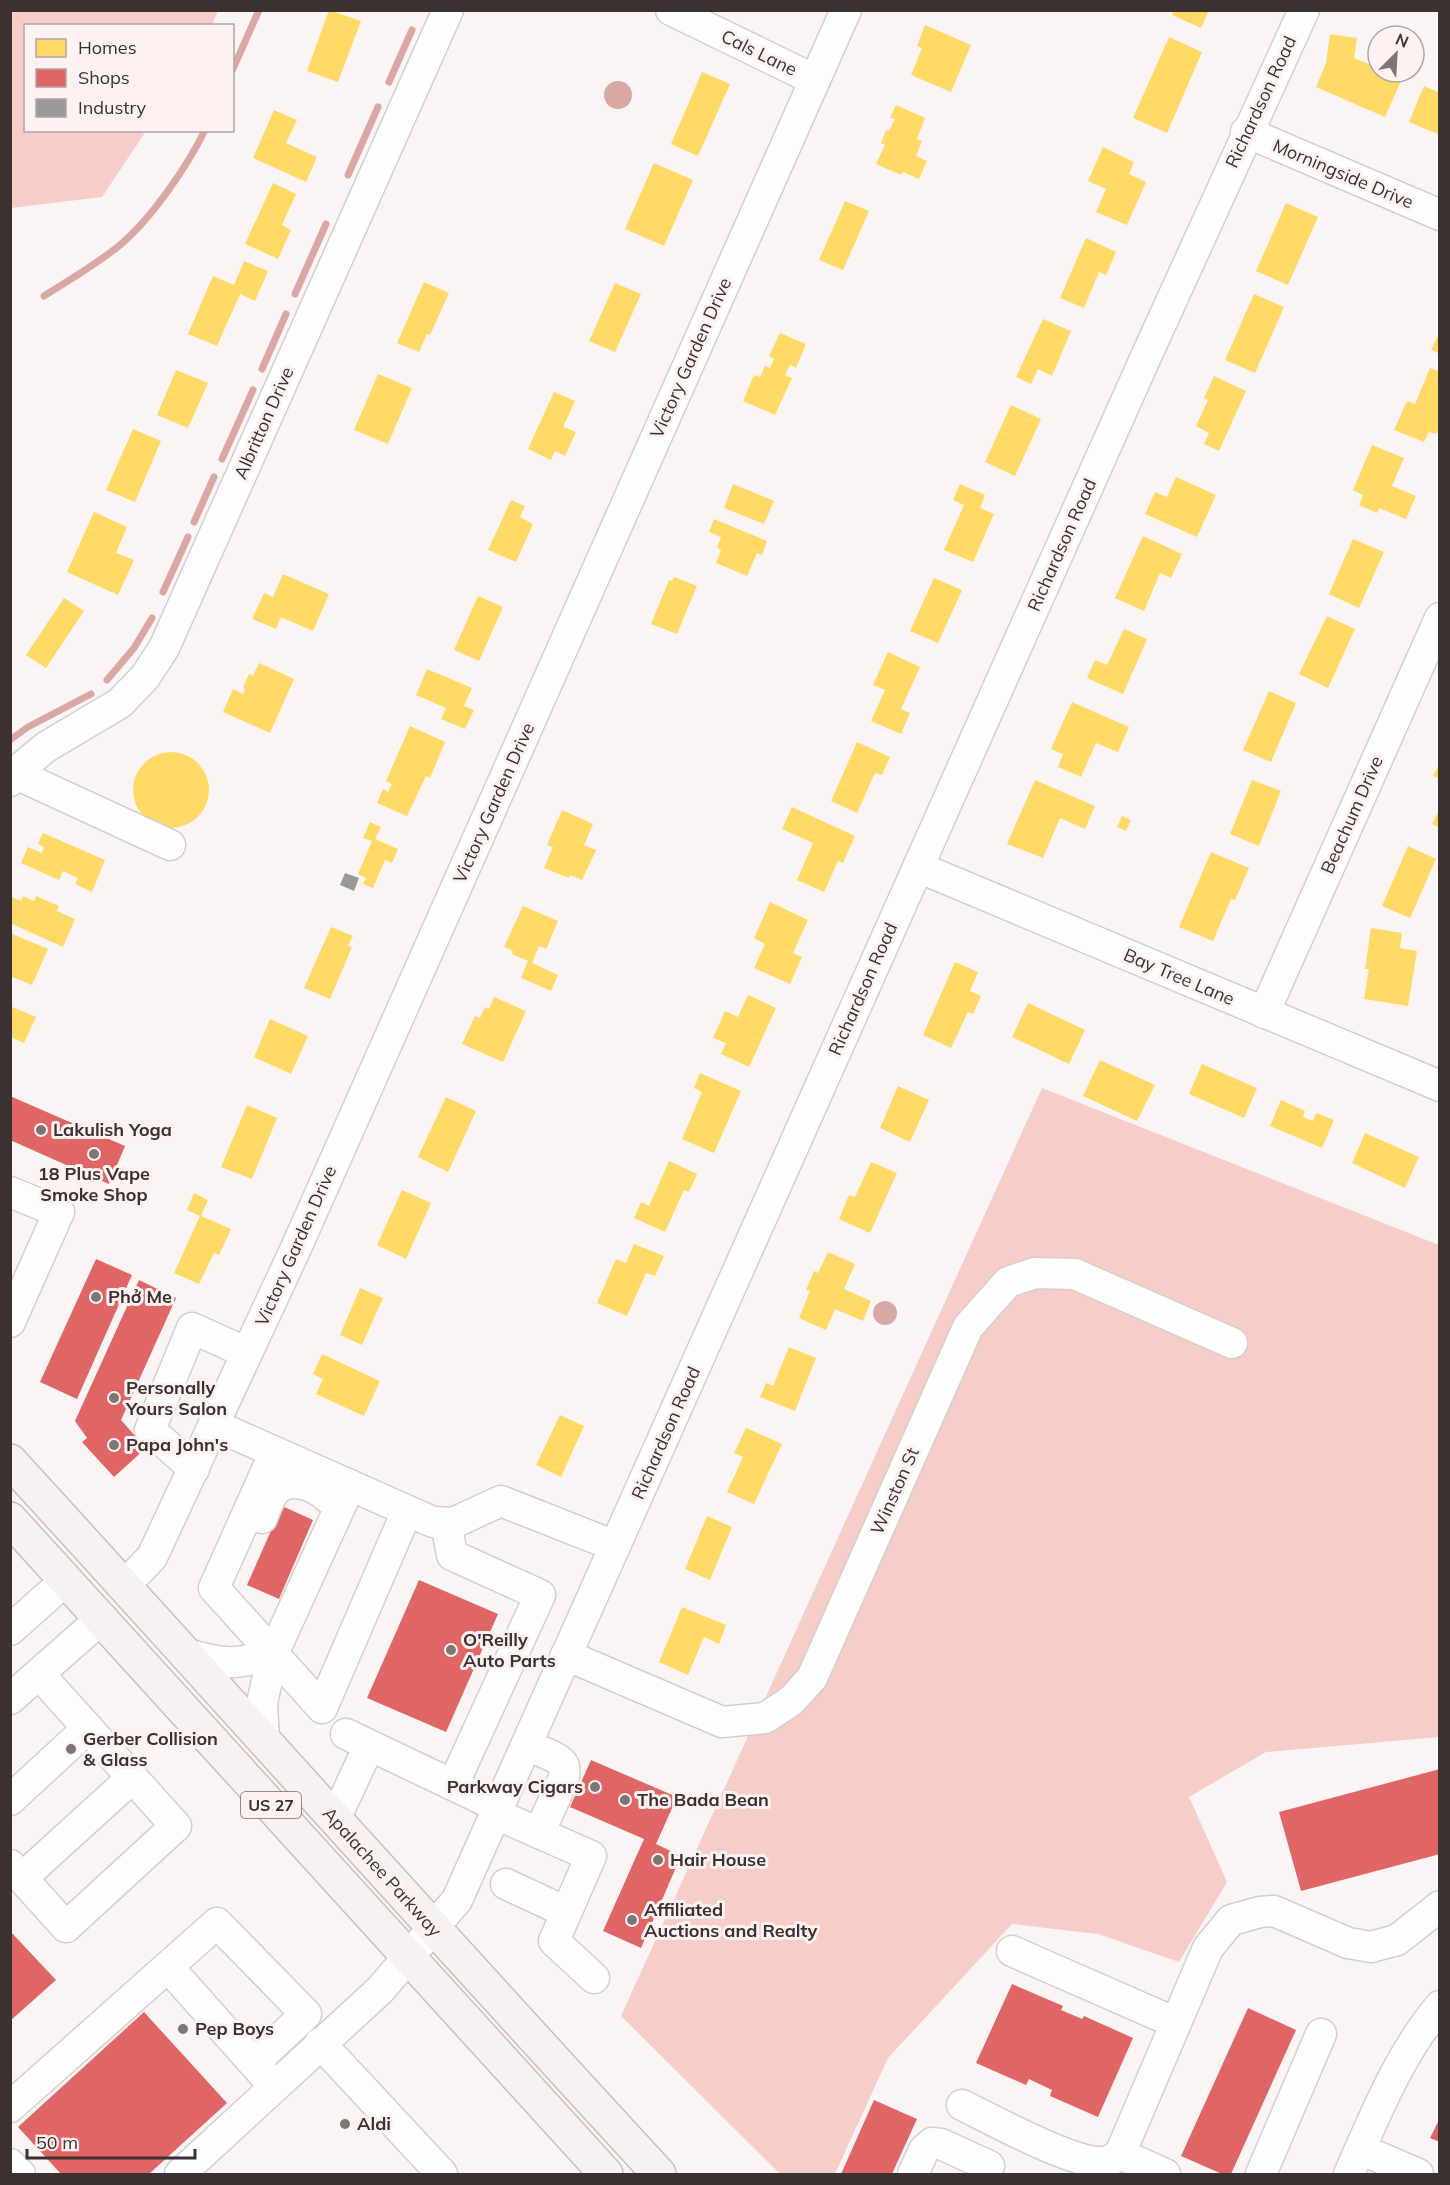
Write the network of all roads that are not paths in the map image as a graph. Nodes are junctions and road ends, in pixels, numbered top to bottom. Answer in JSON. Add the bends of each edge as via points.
{"nodes":[{"id":1,"x":448,"y":10,"type":"edge"},
{"id":2,"x":670,"y":10,"type":"edge"},
{"id":3,"x":846,"y":10,"type":"edge"},
{"id":4,"x":1304,"y":10,"type":"edge"},
{"id":5,"x":815,"y":80,"type":"junction"},
{"id":6,"x":1246,"y":132,"type":"junction"},
{"id":7,"x":1440,"y":215,"type":"edge"},
{"id":8,"x":1440,"y":618,"type":"edge"},
{"id":9,"x":13,"y":777,"type":"edge"},
{"id":10,"x":170,"y":845,"type":"dead end"},
{"id":11,"x":918,"y":867,"type":"junction"},
{"id":12,"x":1264,"y":1013,"type":"junction"},
{"id":13,"x":1440,"y":1086,"type":"edge"},
{"id":14,"x":10,"y":1192,"type":"edge"},
{"id":15,"x":10,"y":1322,"type":"edge"},
{"id":16,"x":1232,"y":1343,"type":"dead end"},
{"id":17,"x":247,"y":1353,"type":"junction"},
{"id":18,"x":214,"y":1425,"type":"junction"},
{"id":19,"x":275,"y":1452,"type":"junction"},
{"id":20,"x":10,"y":1461,"type":"edge"},
{"id":21,"x":194,"y":1469,"type":"junction"},
{"id":22,"x":350,"y":1485,"type":"junction"},
{"id":23,"x":407,"y":1511,"type":"junction"},
{"id":24,"x":10,"y":1519,"type":"edge"},
{"id":25,"x":446,"y":1523,"type":"junction"},
{"id":26,"x":326,"y":1536,"type":"junction"},
{"id":27,"x":615,"y":1546,"type":"junction"},
{"id":28,"x":66,"y":1580,"type":"junction"},
{"id":29,"x":125,"y":1585,"type":"junction"},
{"id":30,"x":225,"y":1600,"type":"junction"},
{"id":31,"x":102,"y":1618,"type":"junction"},
{"id":32,"x":10,"y":1630,"type":"edge"},
{"id":33,"x":273,"y":1653,"type":"junction"},
{"id":34,"x":186,"y":1654,"type":"junction"},
{"id":35,"x":566,"y":1656,"type":"junction"},
{"id":36,"x":39,"y":1674,"type":"junction"},
{"id":37,"x":10,"y":1699,"type":"edge"},
{"id":38,"x":88,"y":1728,"type":"junction"},
{"id":39,"x":264,"y":1741,"type":"junction"},
{"id":40,"x":526,"y":1746,"type":"junction"},
{"id":41,"x":132,"y":1778,"type":"junction"},
{"id":42,"x":453,"y":1785,"type":"junction"},
{"id":43,"x":10,"y":1800,"type":"edge"},
{"id":44,"x":497,"y":1810,"type":"junction"},
{"id":45,"x":334,"y":1819,"type":"junction"},
{"id":46,"x":539,"y":1833,"type":"junction"},
{"id":47,"x":16,"y":1872,"type":"edge"},
{"id":48,"x":506,"y":1884,"type":"dead end"},
{"id":49,"x":1439,"y":1907,"type":"edge"},
{"id":50,"x":566,"y":1912,"type":"junction"},
{"id":51,"x":433,"y":1929,"type":"junction"},
{"id":52,"x":1012,"y":1951,"type":"dead end"},
{"id":53,"x":410,"y":1958,"type":"junction"},
{"id":54,"x":168,"y":1967,"type":"junction"},
{"id":55,"x":594,"y":1978,"type":"dead end"},
{"id":56,"x":1440,"y":2006,"type":"edge"},
{"id":57,"x":1176,"y":2023,"type":"junction"},
{"id":58,"x":1321,"y":2034,"type":"dead end"},
{"id":59,"x":320,"y":2043,"type":"junction"},
{"id":60,"x":254,"y":2063,"type":"junction"},
{"id":61,"x":275,"y":2086,"type":"junction"},
{"id":62,"x":962,"y":2105,"type":"dead end"},
{"id":63,"x":10,"y":2107,"type":"edge"},
{"id":64,"x":1007,"y":2126,"type":"junction"},
{"id":65,"x":1120,"y":2154,"type":"junction"},
{"id":66,"x":1355,"y":2162,"type":"edge"},
{"id":67,"x":10,"y":2164,"type":"edge"},
{"id":68,"x":194,"y":2170,"type":"edge"},
{"id":69,"x":987,"y":2170,"type":"edge"},
{"id":70,"x":599,"y":2172,"type":"edge"},
{"id":71,"x":20,"y":2175,"type":"edge"},
{"id":72,"x":442,"y":2175,"type":"edge"},
{"id":73,"x":659,"y":2175,"type":"edge"},
{"id":74,"x":913,"y":2175,"type":"edge"},
{"id":75,"x":1165,"y":2175,"type":"edge"},
{"id":76,"x":1261,"y":2175,"type":"edge"},
{"id":77,"x":1418,"y":2175,"type":"edge"}],
"edges":[{"from":1,"to":9,"type":"street","name":"Albritton Drive","via":[[164,648],[120,704],[46,747]]},
{"from":2,"to":5,"type":"street","name":"Cals Lane"},
{"from":3,"to":5,"type":"street","name":"Victory Garden Drive"},
{"from":4,"to":6,"type":"street","name":"Richardson Road"},
{"from":5,"to":17,"type":"street","name":"Victory Garden Drive"},
{"from":6,"to":7,"type":"street","name":"Morningside Drive"},
{"from":6,"to":11,"type":"street","name":"Richardson Road"},
{"from":8,"to":12,"type":"street","name":"Beachum Drive"},
{"from":9,"to":10,"type":"street"},
{"from":11,"to":12,"type":"street","name":"Bay Tree Lane"},
{"from":11,"to":27,"type":"street","name":"Richardson Road"},
{"from":12,"to":13,"type":"street","name":"Bay Tree Lane"},
{"from":14,"to":15,"type":"street","via":[[59,1212]]},
{"from":16,"to":35,"type":"street","name":"Winston St","via":[[1075,1274],[1035,1273],[1008,1282],[968,1326],[812,1678],[791,1701],[765,1718],[722,1722]]},
{"from":17,"to":18,"type":"street","name":"Victory Garden Drive"},
{"from":17,"to":21,"type":"street","via":[[192,1328],[150,1430]]},
{"from":18,"to":19,"type":"street"},
{"from":18,"to":21,"type":"street","name":"Victory Garden Drive"},
{"from":19,"to":22,"type":"street"},
{"from":19,"to":30,"type":"street","via":[[214,1588]]},
{"from":20,"to":29,"type":"main road","name":"Apalachee Parkway","number":"US 27"},
{"from":21,"to":29,"type":"street","name":"Victory Garden Drive","via":[[152,1557]]},
{"from":22,"to":23,"type":"street"},
{"from":22,"to":26,"type":"street"},
{"from":23,"to":25,"type":"street"},
{"from":23,"to":33,"type":"street","via":[[322,1708]]},
{"from":24,"to":28,"type":"main road","name":"Apalachee Parkway","number":"US 27"},
{"from":25,"to":27,"type":"street","via":[[501,1501]]},
{"from":25,"to":42,"type":"street","via":[[452,1555],[540,1595]]},
{"from":26,"to":30,"type":"street","via":[[330,1499],[299,1482],[280,1486],[272,1494]]},
{"from":26,"to":33,"type":"street"},
{"from":27,"to":35,"type":"street","name":"Richardson Road"},
{"from":28,"to":29,"type":"main road","via":[[99,1591]]},
{"from":28,"to":31,"type":"main road","name":"Apalachee Parkway","number":"US 27"},
{"from":28,"to":32,"type":"street"},
{"from":29,"to":34,"type":"main road","name":"Apalachee Parkway","number":"US 27"},
{"from":30,"to":33,"type":"street"},
{"from":31,"to":36,"type":"street"},
{"from":31,"to":53,"type":"main road","name":"Apalachee Parkway","number":"US 27"},
{"from":33,"to":34,"type":"street","via":[[241,1663],[214,1662]]},
{"from":33,"to":39,"type":"street","via":[[262,1703]]},
{"from":34,"to":39,"type":"main road","name":"Apalachee Parkway","number":"US 27"},
{"from":35,"to":40,"type":"street","name":"Richardson Road"},
{"from":36,"to":37,"type":"street"},
{"from":36,"to":38,"type":"street"},
{"from":38,"to":41,"type":"street"},
{"from":38,"to":43,"type":"street"},
{"from":39,"to":45,"type":"main road","name":"Apalachee Parkway","number":"US 27"},
{"from":40,"to":44,"type":"street","name":"Richardson Road"},
{"from":40,"to":46,"type":"street","via":[[556,1759],[564,1768],[564,1778]]},
{"from":41,"to":47,"type":"street"},
{"from":41,"to":47,"type":"street","via":[[176,1826],[66,1927]]},
{"from":42,"to":44,"type":"street"},
{"from":42,"to":45,"type":"street","via":[[357,1740]]},
{"from":44,"to":46,"type":"street"},
{"from":44,"to":51,"type":"street","name":"Richardson Road","via":[[457,1900]]},
{"from":45,"to":51,"type":"main road","name":"Apalachee Parkway","number":"US 27"},
{"from":46,"to":50,"type":"street","via":[[591,1856]]},
{"from":48,"to":50,"type":"street"},
{"from":49,"to":57,"type":"street","via":[[1397,1940],[1371,1947],[1348,1943],[1274,1911],[1231,1920],[1208,1947]]},
{"from":50,"to":55,"type":"street","via":[[554,1941]]},
{"from":51,"to":53,"type":"street","name":"Richardson Road"},
{"from":51,"to":73,"type":"main road","name":"Apalachee Parkway","number":"US 27"},
{"from":52,"to":57,"type":"street"},
{"from":53,"to":59,"type":"street","name":"Richardson Road"},
{"from":53,"to":70,"type":"main road","name":"Apalachee Parkway","number":"US 27"},
{"from":54,"to":60,"type":"street"},
{"from":54,"to":60,"type":"street","via":[[217,1923],[306,2014]]},
{"from":54,"to":63,"type":"street"},
{"from":56,"to":66,"type":"street","via":[[1394,2074]]},
{"from":57,"to":65,"type":"street"},
{"from":58,"to":76,"type":"street"},
{"from":59,"to":61,"type":"street","name":"Richardson Road"},
{"from":59,"to":72,"type":"street"},
{"from":60,"to":61,"type":"street"},
{"from":61,"to":68,"type":"street","name":"Richardson Road"},
{"from":62,"to":64,"type":"street"},
{"from":64,"to":65,"type":"street","via":[[1073,2157],[1108,2162]]},
{"from":64,"to":69,"type":"street"},
{"from":65,"to":75,"type":"street"},
{"from":66,"to":77,"type":"street"},
{"from":67,"to":71,"type":"street"},
{"from":69,"to":74,"type":"street","via":[[941,2144],[932,2143],[924,2150]]}]}
